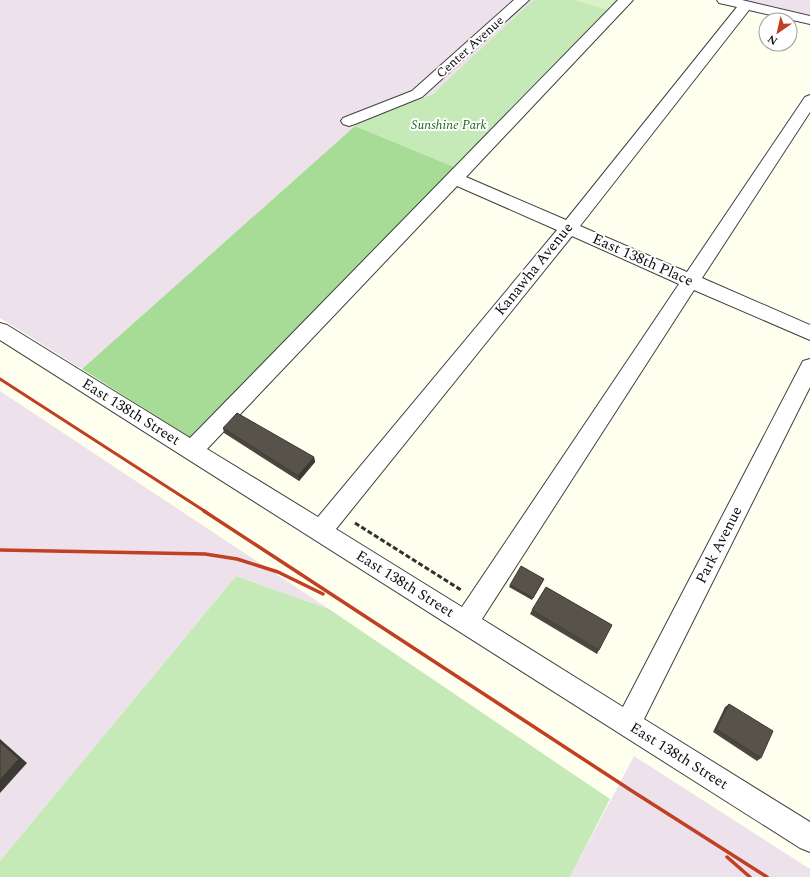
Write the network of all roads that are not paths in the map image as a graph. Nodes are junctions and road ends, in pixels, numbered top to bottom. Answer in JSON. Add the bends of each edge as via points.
{"nodes":[{"id":1,"x":522,"y":0,"type":"edge"},
{"id":2,"x":626,"y":0,"type":"edge"},
{"id":3,"x":724,"y":0,"type":"edge"},
{"id":4,"x":745,"y":6,"type":"junction"},
{"id":5,"x":810,"y":20,"type":"edge"},
{"id":6,"x":810,"y":100,"type":"edge"},
{"id":7,"x":349,"y":121,"type":"dead end"},
{"id":8,"x":454,"y":178,"type":"junction"},
{"id":9,"x":569,"y":228,"type":"junction"},
{"id":10,"x":691,"y":281,"type":"junction"},
{"id":11,"x":0,"y":330,"type":"edge"},
{"id":12,"x":810,"y":333,"type":"edge"},
{"id":13,"x":810,"y":367,"type":"edge"},
{"id":14,"x":192,"y":450,"type":"junction"},
{"id":15,"x":320,"y":531,"type":"junction"},
{"id":16,"x":466,"y":622,"type":"junction"},
{"id":17,"x":628,"y":724,"type":"junction"},
{"id":18,"x":810,"y":838,"type":"edge"}],
"edges":[{"from":1,"to":7,"type":"street","name":"Center Avenue","via":[[417,94]]},
{"from":2,"to":8,"type":"street"},
{"from":3,"to":4,"type":"street"},
{"from":4,"to":5,"type":"street"},
{"from":4,"to":9,"type":"street","name":"Kanawha Avenue"},
{"from":6,"to":10,"type":"street"},
{"from":8,"to":9,"type":"street","name":"East 138th Place"},
{"from":8,"to":14,"type":"street"},
{"from":9,"to":10,"type":"street","name":"East 138th Place"},
{"from":9,"to":15,"type":"street","name":"Kanawha Avenue"},
{"from":10,"to":12,"type":"street","name":"East 138th Place"},
{"from":10,"to":16,"type":"street"},
{"from":11,"to":14,"type":"street","name":"East 138th Street"},
{"from":13,"to":17,"type":"street","name":"Park Avenue"},
{"from":14,"to":15,"type":"street","name":"East 138th Street"},
{"from":15,"to":16,"type":"street","name":"East 138th Street"},
{"from":16,"to":17,"type":"street","name":"East 138th Street"},
{"from":17,"to":18,"type":"street","name":"East 138th Street"}]}
